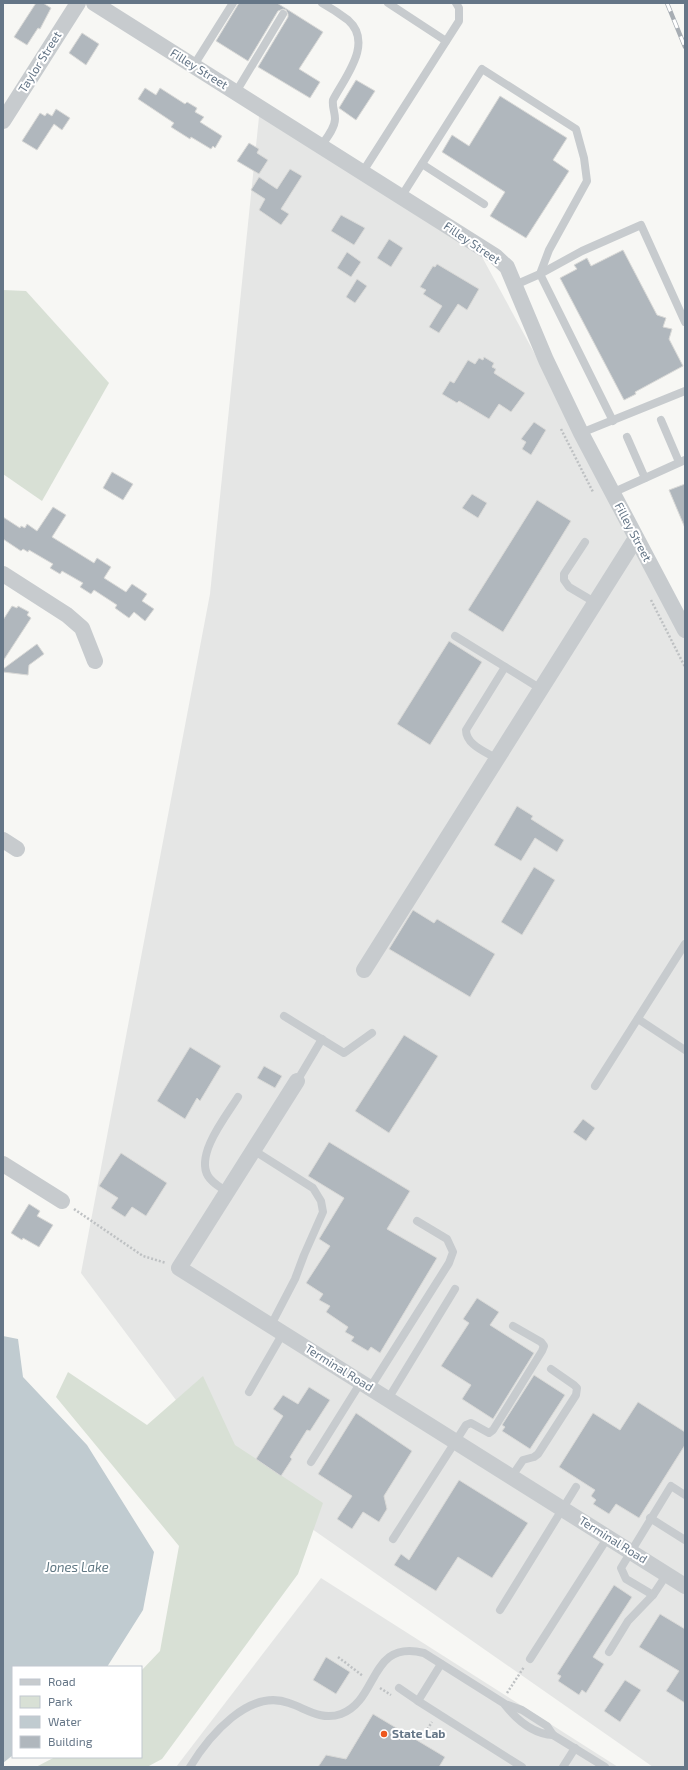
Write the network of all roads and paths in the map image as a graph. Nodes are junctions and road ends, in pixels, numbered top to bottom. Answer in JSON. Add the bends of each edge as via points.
{"nodes":[{"id":1,"x":78,"y":3,"type":"edge"},
{"id":2,"x":94,"y":3,"type":"edge"},
{"id":3,"x":233,"y":3,"type":"edge"},
{"id":4,"x":322,"y":3,"type":"edge"},
{"id":5,"x":388,"y":3,"type":"edge"},
{"id":6,"x":456,"y":3,"type":"edge"},
{"id":7,"x":283,"y":14,"type":"dead end"},
{"id":8,"x":446,"y":40,"type":"junction"},
{"id":9,"x":194,"y":66,"type":"junction"},
{"id":10,"x":236,"y":92,"type":"junction"},
{"id":11,"x":3,"y":121,"type":"edge"},
{"id":12,"x":321,"y":146,"type":"junction"},
{"id":13,"x":422,"y":164,"type":"junction"},
{"id":14,"x":362,"y":172,"type":"junction"},
{"id":15,"x":401,"y":197,"type":"junction"},
{"id":16,"x":484,"y":204,"type":"dead end"},
{"id":17,"x":540,"y":274,"type":"junction"},
{"id":18,"x":515,"y":285,"type":"junction"},
{"id":19,"x":685,"y":322,"type":"edge"},
{"id":20,"x":685,"y":391,"type":"edge"},
{"id":21,"x":661,"y":420,"type":"dead end"},
{"id":22,"x":613,"y":421,"type":"junction"},
{"id":23,"x":559,"y":426,"type":"dead end"},
{"id":24,"x":581,"y":433,"type":"junction"},
{"id":25,"x":627,"y":438,"type":"dead end"},
{"id":26,"x":682,"y":461,"type":"edge"},
{"id":27,"x":645,"y":478,"type":"junction"},
{"id":28,"x":612,"y":493,"type":"junction"},
{"id":29,"x":594,"y":494,"type":"dead end"},
{"id":30,"x":636,"y":538,"type":"junction"},
{"id":31,"x":585,"y":542,"type":"dead end"},
{"id":32,"x":3,"y":574,"type":"edge"},
{"id":33,"x":649,"y":596,"type":"dead end"},
{"id":34,"x":596,"y":603,"type":"junction"},
{"id":35,"x":685,"y":630,"type":"edge"},
{"id":36,"x":455,"y":636,"type":"dead end"},
{"id":37,"x":95,"y":661,"type":"dead end"},
{"id":38,"x":505,"y":667,"type":"junction"},
{"id":39,"x":685,"y":667,"type":"edge"},
{"id":40,"x":541,"y":689,"type":"junction"},
{"id":41,"x":497,"y":759,"type":"junction"},
{"id":42,"x":3,"y":840,"type":"edge"},
{"id":43,"x":17,"y":849,"type":"dead end"},
{"id":44,"x":685,"y":944,"type":"edge"},
{"id":45,"x":364,"y":970,"type":"dead end"},
{"id":46,"x":284,"y":1016,"type":"dead end"},
{"id":47,"x":638,"y":1019,"type":"junction"},
{"id":48,"x":372,"y":1033,"type":"dead end"},
{"id":49,"x":322,"y":1039,"type":"junction"},
{"id":50,"x":685,"y":1050,"type":"edge"},
{"id":51,"x":296,"y":1081,"type":"joint"},
{"id":52,"x":595,"y":1086,"type":"dead end"},
{"id":53,"x":238,"y":1097,"type":"dead end"},
{"id":54,"x":253,"y":1150,"type":"junction"},
{"id":55,"x":3,"y":1164,"type":"edge"},
{"id":56,"x":227,"y":1192,"type":"junction"},
{"id":57,"x":62,"y":1201,"type":"joint"},
{"id":58,"x":417,"y":1221,"type":"dead end"},
{"id":59,"x":179,"y":1268,"type":"junction"},
{"id":60,"x":455,"y":1290,"type":"dead end"},
{"id":61,"x":513,"y":1326,"type":"dead end"},
{"id":62,"x":277,"y":1329,"type":"junction"},
{"id":63,"x":551,"y":1369,"type":"dead end"},
{"id":64,"x":366,"y":1385,"type":"junction"},
{"id":65,"x":249,"y":1392,"type":"dead end"},
{"id":66,"x":388,"y":1399,"type":"junction"},
{"id":67,"x":456,"y":1442,"type":"junction"},
{"id":68,"x":311,"y":1462,"type":"dead end"},
{"id":69,"x":512,"y":1476,"type":"junction"},
{"id":70,"x":576,"y":1487,"type":"dead end"},
{"id":71,"x":685,"y":1495,"type":"edge"},
{"id":72,"x":563,"y":1509,"type":"junction"},
{"id":73,"x":650,"y":1518,"type":"junction"},
{"id":74,"x":608,"y":1537,"type":"junction"},
{"id":75,"x":393,"y":1539,"type":"dead end"},
{"id":76,"x":685,"y":1540,"type":"edge"},
{"id":77,"x":631,"y":1551,"type":"junction"},
{"id":78,"x":667,"y":1574,"type":"junction"},
{"id":79,"x":685,"y":1586,"type":"edge"},
{"id":80,"x":653,"y":1595,"type":"junction"},
{"id":81,"x":500,"y":1610,"type":"dead end"},
{"id":82,"x":609,"y":1652,"type":"dead end"},
{"id":83,"x":530,"y":1658,"type":"joint"},
{"id":84,"x":441,"y":1664,"type":"junction"},
{"id":85,"x":399,"y":1688,"type":"dead end"},
{"id":86,"x":418,"y":1701,"type":"junction"},
{"id":87,"x":503,"y":1703,"type":"junction"},
{"id":88,"x":575,"y":1748,"type":"junction"},
{"id":89,"x":190,"y":1767,"type":"edge"},
{"id":90,"x":522,"y":1767,"type":"edge"},
{"id":91,"x":563,"y":1767,"type":"edge"},
{"id":92,"x":605,"y":1767,"type":"edge"}],
"edges":[{"from":1,"to":11,"type":"street","name":"Taylor Street"},
{"from":2,"to":9,"type":"street","name":"Filley Street"},
{"from":3,"to":9,"type":"lane"},
{"from":4,"to":12,"type":"lane","via":[[349,21],[356,32],[359,46],[357,58],[333,100],[334,126]]},
{"from":5,"to":8,"type":"lane"},
{"from":6,"to":8,"type":"lane","via":[[459,8],[459,21]]},
{"from":7,"to":10,"type":"lane"},
{"from":8,"to":14,"type":"lane"},
{"from":9,"to":10,"type":"street","name":"Filley Street"},
{"from":10,"to":12,"type":"street","name":"Filley Street"},
{"from":12,"to":14,"type":"street","name":"Filley Street"},
{"from":13,"to":15,"type":"lane"},
{"from":13,"to":16,"type":"lane"},
{"from":13,"to":17,"type":"lane","via":[[482,69],[576,129],[587,181],[549,250]]},
{"from":14,"to":15,"type":"street","name":"Filley Street"},
{"from":15,"to":18,"type":"street","name":"Filley Street","via":[[495,256],[507,267]]},
{"from":17,"to":18,"type":"lane"},
{"from":17,"to":19,"type":"lane","via":[[641,224]]},
{"from":17,"to":22,"type":"lane"},
{"from":18,"to":24,"type":"street","name":"Filley Street","via":[[546,360]]},
{"from":20,"to":22,"type":"lane"},
{"from":21,"to":26,"type":"lane"},
{"from":22,"to":24,"type":"lane"},
{"from":23,"to":29,"type":"path"},
{"from":24,"to":28,"type":"street","name":"Filley Street"},
{"from":25,"to":27,"type":"lane"},
{"from":26,"to":27,"type":"lane"},
{"from":27,"to":28,"type":"lane"},
{"from":28,"to":30,"type":"street","name":"Filley Street"},
{"from":30,"to":34,"type":"street"},
{"from":30,"to":35,"type":"street","name":"Filley Street"},
{"from":31,"to":34,"type":"lane","via":[[564,574],[564,580],[569,587]]},
{"from":32,"to":37,"type":"street","via":[[67,615],[82,628]]},
{"from":33,"to":39,"type":"path"},
{"from":34,"to":40,"type":"street"},
{"from":36,"to":38,"type":"lane"},
{"from":38,"to":40,"type":"lane"},
{"from":38,"to":41,"type":"lane","via":[[466,730],[466,736],[471,743]]},
{"from":40,"to":41,"type":"street"},
{"from":41,"to":45,"type":"street"},
{"from":42,"to":43,"type":"street"},
{"from":44,"to":47,"type":"lane"},
{"from":46,"to":49,"type":"lane"},
{"from":47,"to":50,"type":"lane"},
{"from":47,"to":52,"type":"lane"},
{"from":48,"to":49,"type":"lane","via":[[344,1053]]},
{"from":49,"to":51,"type":"lane"},
{"from":51,"to":54,"type":"street"},
{"from":53,"to":56,"type":"lane","via":[[208,1146],[205,1160],[207,1175]]},
{"from":54,"to":56,"type":"street"},
{"from":54,"to":62,"type":"lane","via":[[313,1188],[322,1202],[323,1212]]},
{"from":55,"to":57,"type":"street"},
{"from":56,"to":59,"type":"street"},
{"from":57,"to":59,"type":"path","via":[[143,1256]]},
{"from":58,"to":64,"type":"lane","via":[[448,1239],[453,1252],[449,1263]]},
{"from":59,"to":62,"type":"street","name":"Terminal Road"},
{"from":60,"to":66,"type":"lane"},
{"from":61,"to":67,"type":"lane","via":[[541,1342],[544,1346],[542,1351],[493,1430],[489,1433],[471,1423],[466,1425]]},
{"from":62,"to":64,"type":"street","name":"Terminal Road"},
{"from":62,"to":65,"type":"lane"},
{"from":63,"to":69,"type":"lane","via":[[577,1388],[576,1394],[538,1454],[523,1460]]},
{"from":64,"to":66,"type":"street","name":"Terminal Road"},
{"from":64,"to":68,"type":"lane"},
{"from":66,"to":67,"type":"street","name":"Terminal Road"},
{"from":67,"to":69,"type":"street","name":"Terminal Road"},
{"from":67,"to":75,"type":"lane"},
{"from":69,"to":72,"type":"street","name":"Terminal Road"},
{"from":70,"to":72,"type":"lane"},
{"from":71,"to":73,"type":"lane","via":[[671,1486]]},
{"from":72,"to":74,"type":"street","name":"Terminal Road"},
{"from":72,"to":81,"type":"lane"},
{"from":73,"to":76,"type":"lane"},
{"from":73,"to":77,"type":"lane"},
{"from":74,"to":77,"type":"street","name":"Terminal Road"},
{"from":74,"to":83,"type":"lane"},
{"from":77,"to":78,"type":"street","name":"Terminal Road"},
{"from":77,"to":80,"type":"lane","via":[[622,1568],[626,1579]]},
{"from":78,"to":79,"type":"street","name":"Terminal Road"},
{"from":78,"to":80,"type":"lane"},
{"from":80,"to":82,"type":"lane","via":[[628,1621]]},
{"from":83,"to":87,"type":"path"},
{"from":84,"to":86,"type":"lane"},
{"from":84,"to":87,"type":"lane"},
{"from":84,"to":89,"type":"lane","via":[[424,1653],[402,1650],[383,1664],[359,1701],[350,1710],[330,1717],[318,1716],[280,1700],[255,1702],[218,1731]]},
{"from":85,"to":86,"type":"lane"},
{"from":86,"to":90,"type":"lane"},
{"from":87,"to":88,"type":"lane","via":[[516,1718],[542,1735],[553,1735]]},
{"from":88,"to":91,"type":"lane"},
{"from":88,"to":92,"type":"lane"}]}
